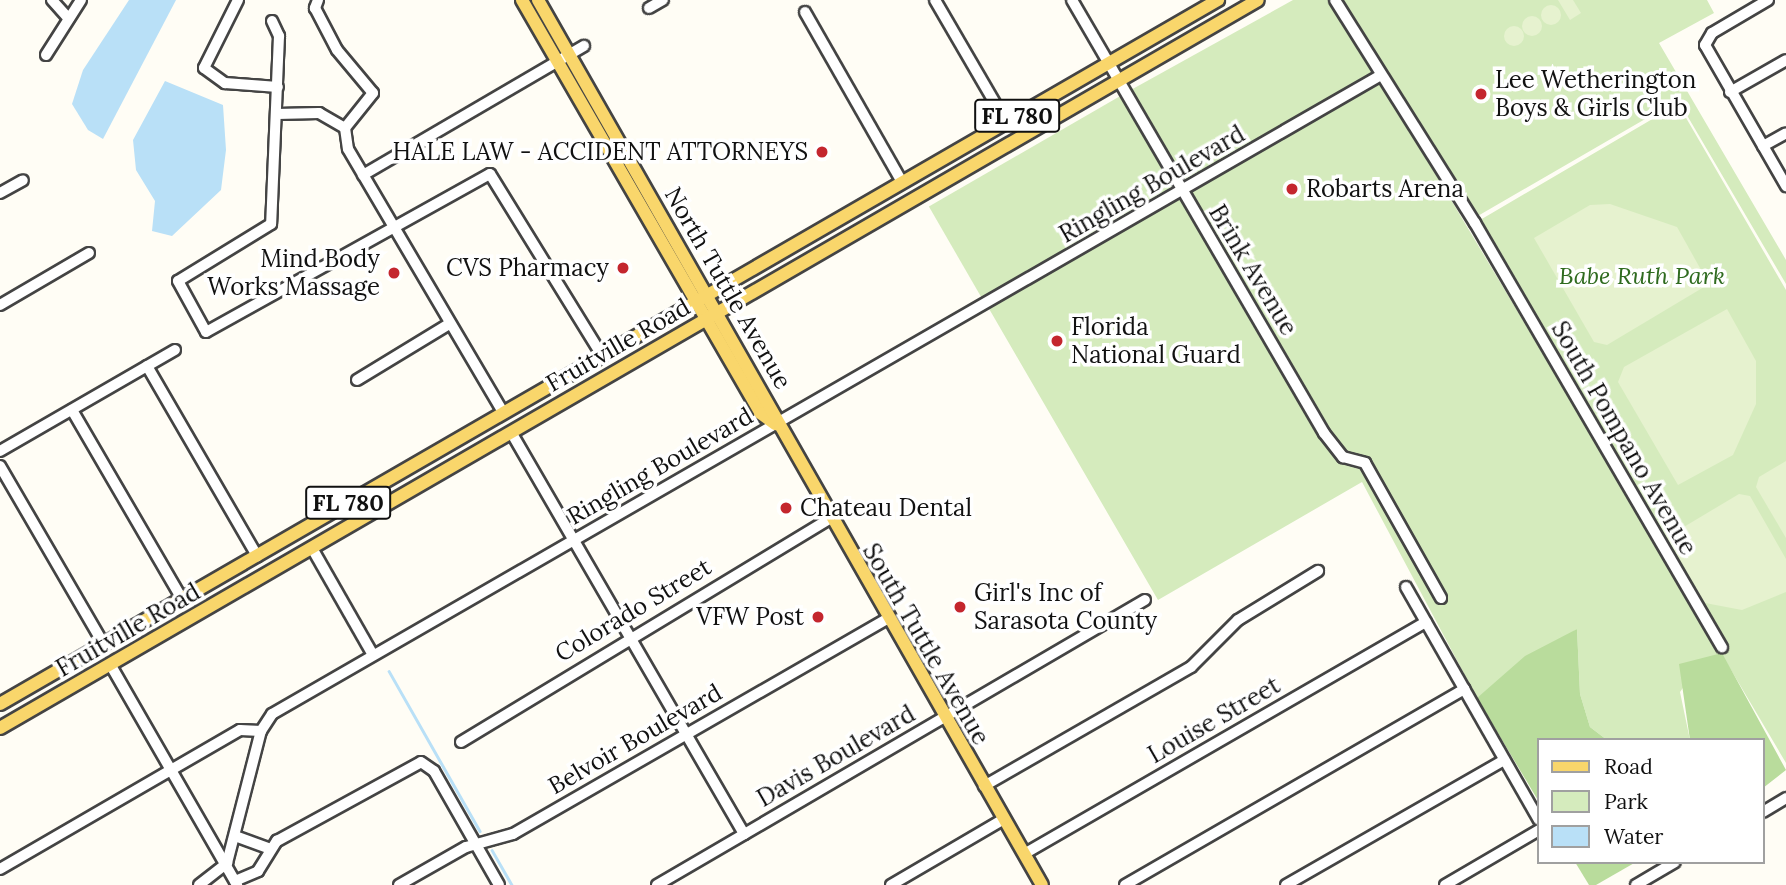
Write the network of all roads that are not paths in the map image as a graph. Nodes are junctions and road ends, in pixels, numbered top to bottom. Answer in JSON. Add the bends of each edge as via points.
{"nodes":[{"id":1,"x":52,"y":0,"type":"edge"},
{"id":2,"x":81,"y":0,"type":"edge"},
{"id":3,"x":238,"y":0,"type":"edge"},
{"id":4,"x":522,"y":0,"type":"edge"},
{"id":5,"x":538,"y":0,"type":"edge"},
{"id":6,"x":934,"y":0,"type":"edge"},
{"id":7,"x":1072,"y":0,"type":"edge"},
{"id":8,"x":1258,"y":0,"type":"edge"},
{"id":9,"x":1335,"y":0,"type":"edge"},
{"id":10,"x":1768,"y":0,"type":"edge"},
{"id":11,"x":317,"y":2,"type":"edge"},
{"id":12,"x":1212,"y":2,"type":"edge"},
{"id":13,"x":805,"y":12,"type":"dead end"},
{"id":14,"x":69,"y":19,"type":"junction"},
{"id":15,"x":272,"y":21,"type":"dead end"},
{"id":16,"x":584,"y":46,"type":"dead end"},
{"id":17,"x":46,"y":55,"type":"dead end"},
{"id":18,"x":569,"y":55,"type":"junction"},
{"id":19,"x":1786,"y":60,"type":"edge"},
{"id":20,"x":558,"y":62,"type":"junction"},
{"id":21,"x":1108,"y":64,"type":"junction"},
{"id":22,"x":1381,"y":75,"type":"junction"},
{"id":23,"x":1118,"y":82,"type":"junction"},
{"id":24,"x":278,"y":87,"type":"junction"},
{"id":25,"x":1730,"y":92,"type":"junction"},
{"id":26,"x":277,"y":114,"type":"junction"},
{"id":27,"x":1006,"y":122,"type":"junction"},
{"id":28,"x":345,"y":128,"type":"junction"},
{"id":29,"x":1786,"y":133,"type":"edge"},
{"id":30,"x":1763,"y":146,"type":"junction"},
{"id":31,"x":363,"y":176,"type":"junction"},
{"id":32,"x":23,"y":180,"type":"dead end"},
{"id":33,"x":902,"y":182,"type":"junction"},
{"id":34,"x":1786,"y":186,"type":"edge"},
{"id":35,"x":1182,"y":191,"type":"junction"},
{"id":36,"x":0,"y":193,"type":"edge"},
{"id":37,"x":391,"y":226,"type":"junction"},
{"id":38,"x":89,"y":253,"type":"dead end"},
{"id":39,"x":708,"y":292,"type":"junction"},
{"id":40,"x":695,"y":299,"type":"junction"},
{"id":41,"x":0,"y":305,"type":"edge"},
{"id":42,"x":718,"y":310,"type":"junction"},
{"id":43,"x":705,"y":318,"type":"junction"},
{"id":44,"x":449,"y":324,"type":"junction"},
{"id":45,"x":175,"y":350,"type":"dead end"},
{"id":46,"x":601,"y":354,"type":"junction"},
{"id":47,"x":147,"y":366,"type":"junction"},
{"id":48,"x":357,"y":380,"type":"dead end"},
{"id":49,"x":72,"y":410,"type":"junction"},
{"id":50,"x":503,"y":412,"type":"junction"},
{"id":51,"x":775,"y":424,"type":"junction"},
{"id":52,"x":511,"y":432,"type":"junction"},
{"id":53,"x":0,"y":451,"type":"edge"},
{"id":54,"x":474,"y":454,"type":"junction"},
{"id":55,"x":0,"y":466,"type":"edge"},
{"id":56,"x":829,"y":519,"type":"junction"},
{"id":57,"x":573,"y":540,"type":"junction"},
{"id":58,"x":312,"y":548,"type":"junction"},
{"id":59,"x":257,"y":556,"type":"junction"},
{"id":60,"x":1318,"y":571,"type":"dead end"},
{"id":61,"x":1406,"y":587,"type":"dead end"},
{"id":62,"x":1441,"y":598,"type":"dead end"},
{"id":63,"x":181,"y":599,"type":"junction"},
{"id":64,"x":1145,"y":600,"type":"dead end"},
{"id":65,"x":888,"y":618,"type":"junction"},
{"id":66,"x":1426,"y":622,"type":"junction"},
{"id":67,"x":629,"y":635,"type":"junction"},
{"id":68,"x":104,"y":645,"type":"junction"},
{"id":69,"x":1722,"y":647,"type":"dead end"},
{"id":70,"x":373,"y":655,"type":"junction"},
{"id":71,"x":110,"y":664,"type":"junction"},
{"id":72,"x":1464,"y":690,"type":"junction"},
{"id":73,"x":0,"y":704,"type":"edge"},
{"id":74,"x":944,"y":716,"type":"junction"},
{"id":75,"x":0,"y":727,"type":"edge"},
{"id":76,"x":261,"y":731,"type":"junction"},
{"id":77,"x":685,"y":734,"type":"junction"},
{"id":78,"x":460,"y":742,"type":"dead end"},
{"id":79,"x":1504,"y":760,"type":"junction"},
{"id":80,"x":171,"y":769,"type":"junction"},
{"id":81,"x":985,"y":786,"type":"junction"},
{"id":82,"x":1786,"y":799,"type":"edge"},
{"id":83,"x":1765,"y":811,"type":"edge"},
{"id":84,"x":1538,"y":818,"type":"edge"},
{"id":85,"x":1004,"y":820,"type":"junction"},
{"id":86,"x":1538,"y":831,"type":"edge"},
{"id":87,"x":744,"y":834,"type":"junction"},
{"id":88,"x":235,"y":836,"type":"junction"},
{"id":89,"x":476,"y":845,"type":"junction"},
{"id":90,"x":268,"y":848,"type":"junction"},
{"id":91,"x":1024,"y":854,"type":"junction"},
{"id":92,"x":227,"y":863,"type":"junction"},
{"id":93,"x":1672,"y":864,"type":"edge"},
{"id":94,"x":0,"y":869,"type":"edge"},
{"id":95,"x":236,"y":883,"type":"edge"},
{"id":96,"x":199,"y":885,"type":"edge"},
{"id":97,"x":399,"y":885,"type":"edge"},
{"id":98,"x":499,"y":885,"type":"edge"},
{"id":99,"x":657,"y":885,"type":"edge"},
{"id":100,"x":891,"y":885,"type":"edge"},
{"id":101,"x":1042,"y":885,"type":"edge"},
{"id":102,"x":1125,"y":885,"type":"edge"},
{"id":103,"x":1286,"y":885,"type":"edge"},
{"id":104,"x":1445,"y":885,"type":"edge"},
{"id":105,"x":1636,"y":885,"type":"edge"}],
"edges":[{"from":1,"to":14,"type":"street"},
{"from":2,"to":14,"type":"street"},
{"from":3,"to":24,"type":"street","via":[[204,68],[225,83]]},
{"from":4,"to":20,"type":"main road","name":"North Tuttle Avenue"},
{"from":5,"to":18,"type":"main road","name":"North Tuttle Avenue"},
{"from":6,"to":27,"type":"street"},
{"from":7,"to":21,"type":"street","name":"Brink Avenue"},
{"from":8,"to":23,"type":"main road","name":"Fruitville Road","number":"FL 780"},
{"from":9,"to":22,"type":"street","name":"South Pompano Avenue"},
{"from":10,"to":25,"type":"street","via":[[1705,41]]},
{"from":11,"to":28,"type":"street","via":[[337,50],[373,93]]},
{"from":12,"to":21,"type":"main road","name":"Fruitville Road","number":"FL 780"},
{"from":13,"to":33,"type":"street"},
{"from":14,"to":17,"type":"street"},
{"from":15,"to":24,"type":"street","via":[[279,36]]},
{"from":16,"to":18,"type":"street"},
{"from":18,"to":20,"type":"street"},
{"from":18,"to":39,"type":"main road","name":"North Tuttle Avenue"},
{"from":19,"to":25,"type":"street"},
{"from":20,"to":31,"type":"street"},
{"from":20,"to":40,"type":"main road","name":"North Tuttle Avenue"},
{"from":21,"to":23,"type":"street","name":"Brink Avenue"},
{"from":21,"to":27,"type":"main road","name":"Fruitville Road","number":"FL 780"},
{"from":22,"to":35,"type":"street","name":"Ringling Boulevard"},
{"from":22,"to":69,"type":"street","name":"South Pompano Avenue"},
{"from":23,"to":35,"type":"street","name":"Brink Avenue"},
{"from":23,"to":42,"type":"main road","name":"Fruitville Road","number":"FL 780"},
{"from":24,"to":26,"type":"street"},
{"from":25,"to":30,"type":"street"},
{"from":26,"to":28,"type":"street","via":[[319,113]]},
{"from":26,"to":37,"type":"street","via":[[269,227],[178,282],[206,332]]},
{"from":27,"to":33,"type":"main road","name":"Fruitville Road","number":"FL 780"},
{"from":28,"to":31,"type":"street","via":[[348,149]]},
{"from":29,"to":30,"type":"street"},
{"from":30,"to":34,"type":"street"},
{"from":31,"to":37,"type":"street"},
{"from":32,"to":36,"type":"street"},
{"from":33,"to":39,"type":"main road","name":"Fruitville Road","number":"FL 780"},
{"from":35,"to":51,"type":"street","name":"Ringling Boulevard"},
{"from":35,"to":62,"type":"street","name":"Brink Avenue","via":[[1329,441],[1343,457],[1365,463]]},
{"from":37,"to":44,"type":"street"},
{"from":37,"to":46,"type":"street","via":[[490,174]]},
{"from":38,"to":41,"type":"street"},
{"from":39,"to":40,"type":"main road","name":"Fruitville Road","number":"FL 780"},
{"from":39,"to":42,"type":"main road","name":"North Tuttle Avenue"},
{"from":40,"to":43,"type":"main road","name":"North Tuttle Avenue"},
{"from":40,"to":46,"type":"main road","name":"Fruitville Road","number":"FL 780"},
{"from":42,"to":43,"type":"main road","name":"Fruitville Road","number":"FL 780"},
{"from":42,"to":51,"type":"main road","name":"North Tuttle Avenue","via":[[772,408]]},
{"from":43,"to":51,"type":"main road","name":"North Tuttle Avenue","via":[[760,413]]},
{"from":43,"to":52,"type":"main road","name":"Fruitville Road","number":"FL 780"},
{"from":44,"to":48,"type":"street"},
{"from":44,"to":50,"type":"street"},
{"from":45,"to":47,"type":"street"},
{"from":46,"to":50,"type":"main road","name":"Fruitville Road","number":"FL 780"},
{"from":47,"to":49,"type":"street"},
{"from":47,"to":59,"type":"street"},
{"from":49,"to":53,"type":"street"},
{"from":49,"to":63,"type":"street"},
{"from":50,"to":54,"type":"main road","via":[[495,433]]},
{"from":50,"to":59,"type":"main road","name":"Fruitville Road","number":"FL 780"},
{"from":51,"to":56,"type":"main road","name":"South Tuttle Avenue"},
{"from":51,"to":57,"type":"street","name":"Ringling Boulevard"},
{"from":52,"to":54,"type":"main road","name":"Fruitville Road","number":"FL 780"},
{"from":52,"to":57,"type":"street"},
{"from":54,"to":58,"type":"main road","name":"Fruitville Road","number":"FL 780"},
{"from":55,"to":68,"type":"street"},
{"from":56,"to":65,"type":"main road","name":"South Tuttle Avenue"},
{"from":56,"to":67,"type":"street","name":"Colorado Street"},
{"from":57,"to":67,"type":"street"},
{"from":57,"to":70,"type":"street","name":"Ringling Boulevard"},
{"from":58,"to":70,"type":"street"},
{"from":58,"to":71,"type":"main road","name":"Fruitville Road","number":"FL 780"},
{"from":59,"to":63,"type":"main road","name":"Fruitville Road","number":"FL 780"},
{"from":60,"to":81,"type":"street","via":[[1238,620],[1191,667]]},
{"from":61,"to":66,"type":"street"},
{"from":63,"to":68,"type":"main road","name":"Fruitville Road","number":"FL 780"},
{"from":64,"to":74,"type":"street","name":"Davis Boulevard"},
{"from":65,"to":74,"type":"main road","name":"South Tuttle Avenue"},
{"from":65,"to":77,"type":"street","name":"Belvoir Boulevard"},
{"from":66,"to":72,"type":"street"},
{"from":66,"to":91,"type":"street","name":"Louise Street"},
{"from":67,"to":77,"type":"street"},
{"from":67,"to":78,"type":"street","name":"Colorado Street"},
{"from":68,"to":73,"type":"main road","name":"Fruitville Road","number":"FL 780"},
{"from":70,"to":76,"type":"street","name":"Ringling Boulevard","via":[[288,704]]},
{"from":71,"to":75,"type":"main road","name":"Fruitville Road","number":"FL 780"},
{"from":71,"to":80,"type":"street"},
{"from":72,"to":79,"type":"street"},
{"from":72,"to":102,"type":"street"},
{"from":74,"to":81,"type":"main road","name":"South Tuttle Avenue"},
{"from":74,"to":87,"type":"street","name":"Davis Boulevard"},
{"from":76,"to":80,"type":"street","via":[[240,730]]},
{"from":76,"to":88,"type":"street"},
{"from":77,"to":87,"type":"street"},
{"from":77,"to":89,"type":"street","name":"Belvoir Boulevard","via":[[513,834]]},
{"from":79,"to":84,"type":"street"},
{"from":79,"to":103,"type":"street"},
{"from":80,"to":92,"type":"street"},
{"from":80,"to":94,"type":"street"},
{"from":81,"to":85,"type":"main road","name":"South Tuttle Avenue"},
{"from":82,"to":83,"type":"street"},
{"from":85,"to":91,"type":"main road","name":"South Tuttle Avenue"},
{"from":85,"to":100,"type":"street"},
{"from":86,"to":104,"type":"street"},
{"from":87,"to":99,"type":"street","name":"Davis Boulevard"},
{"from":88,"to":90,"type":"street"},
{"from":88,"to":92,"type":"street"},
{"from":89,"to":90,"type":"street","via":[[427,764],[415,762]]},
{"from":89,"to":97,"type":"street","name":"Belvoir Boulevard"},
{"from":89,"to":98,"type":"street"},
{"from":90,"to":95,"type":"street","via":[[258,871]]},
{"from":91,"to":101,"type":"main road","name":"South Tuttle Avenue"},
{"from":92,"to":95,"type":"street"},
{"from":92,"to":96,"type":"street"},
{"from":93,"to":105,"type":"street"}]}
